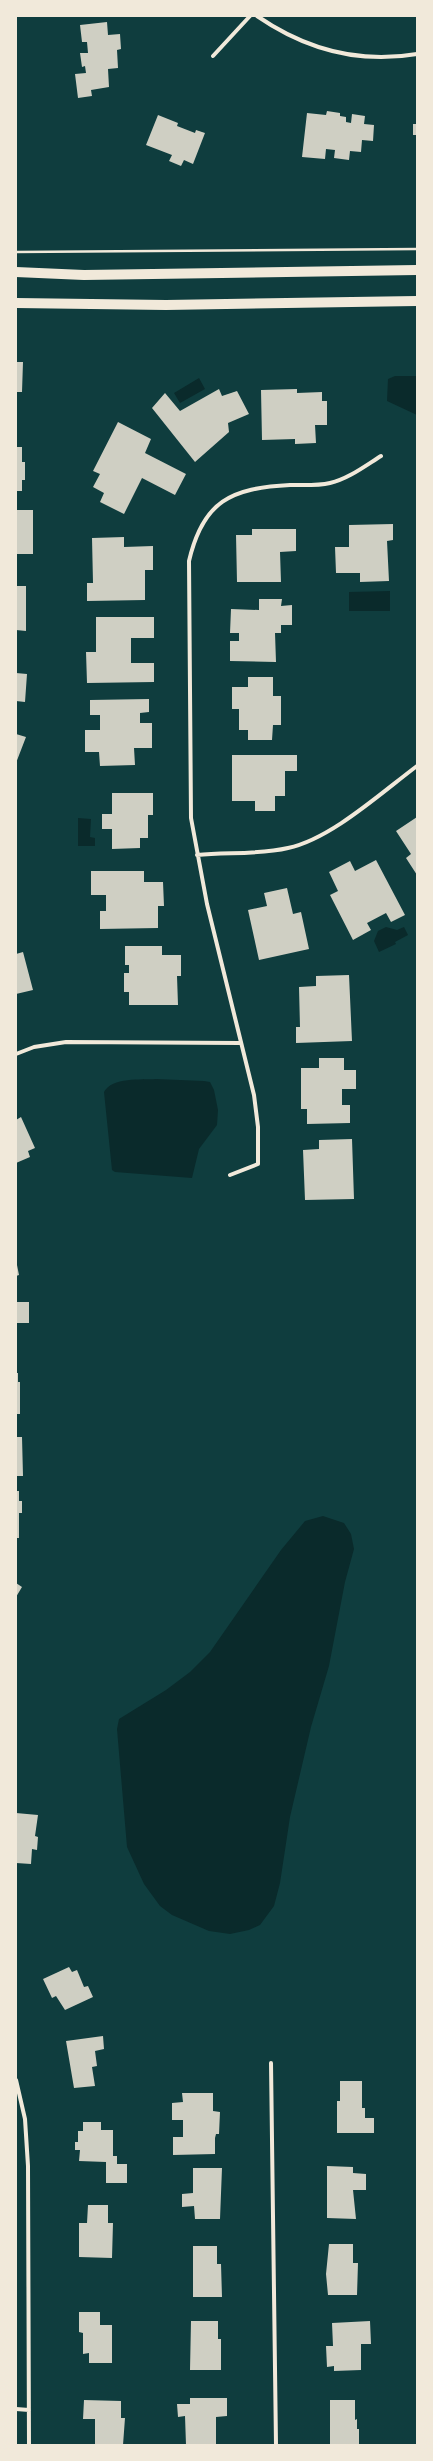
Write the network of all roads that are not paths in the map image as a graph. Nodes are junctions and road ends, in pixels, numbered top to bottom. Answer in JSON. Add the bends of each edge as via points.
{"nodes":[{"id":1,"x":250,"y":16,"type":"edge"},
{"id":2,"x":257,"y":16,"type":"edge"},
{"id":3,"x":417,"y":54,"type":"edge"},
{"id":4,"x":213,"y":56,"type":"dead end"},
{"id":5,"x":417,"y":270,"type":"edge"},
{"id":6,"x":16,"y":272,"type":"edge"},
{"id":7,"x":417,"y":301,"type":"edge"},
{"id":8,"x":16,"y":303,"type":"edge"},
{"id":9,"x":381,"y":456,"type":"dead end"},
{"id":10,"x":417,"y":766,"type":"edge"},
{"id":11,"x":197,"y":855,"type":"junction"},
{"id":12,"x":240,"y":1043,"type":"junction"},
{"id":13,"x":16,"y":1054,"type":"edge"},
{"id":14,"x":230,"y":1175,"type":"dead end"},
{"id":15,"x":271,"y":2063,"type":"dead end"},
{"id":16,"x":16,"y":2080,"type":"edge"},
{"id":17,"x":16,"y":2409,"type":"edge"},
{"id":18,"x":29,"y":2410,"type":"junction"},
{"id":19,"x":29,"y":2445,"type":"edge"},
{"id":20,"x":276,"y":2445,"type":"edge"}],
"edges":[{"from":1,"to":4,"type":"street"},
{"from":2,"to":3,"type":"street","via":[[286,34],[338,54],[383,57]]},
{"from":5,"to":6,"type":"main road","via":[[84,275]]},
{"from":7,"to":8,"type":"main road","via":[[166,305]]},
{"from":9,"to":11,"type":"street","via":[[343,479],[328,484],[258,487],[241,492],[226,499],[202,523],[194,540],[189,561],[191,818]]},
{"from":10,"to":11,"type":"street","via":[[328,832],[309,842],[260,852]]},
{"from":11,"to":12,"type":"street"},
{"from":12,"to":13,"type":"street","via":[[66,1042],[34,1047]]},
{"from":12,"to":14,"type":"street","via":[[254,1094],[258,1127],[258,1164]]},
{"from":15,"to":20,"type":"street"},
{"from":16,"to":18,"type":"street","via":[[25,2119],[28,2166]]},
{"from":17,"to":18,"type":"street"},
{"from":18,"to":19,"type":"street"}]}
